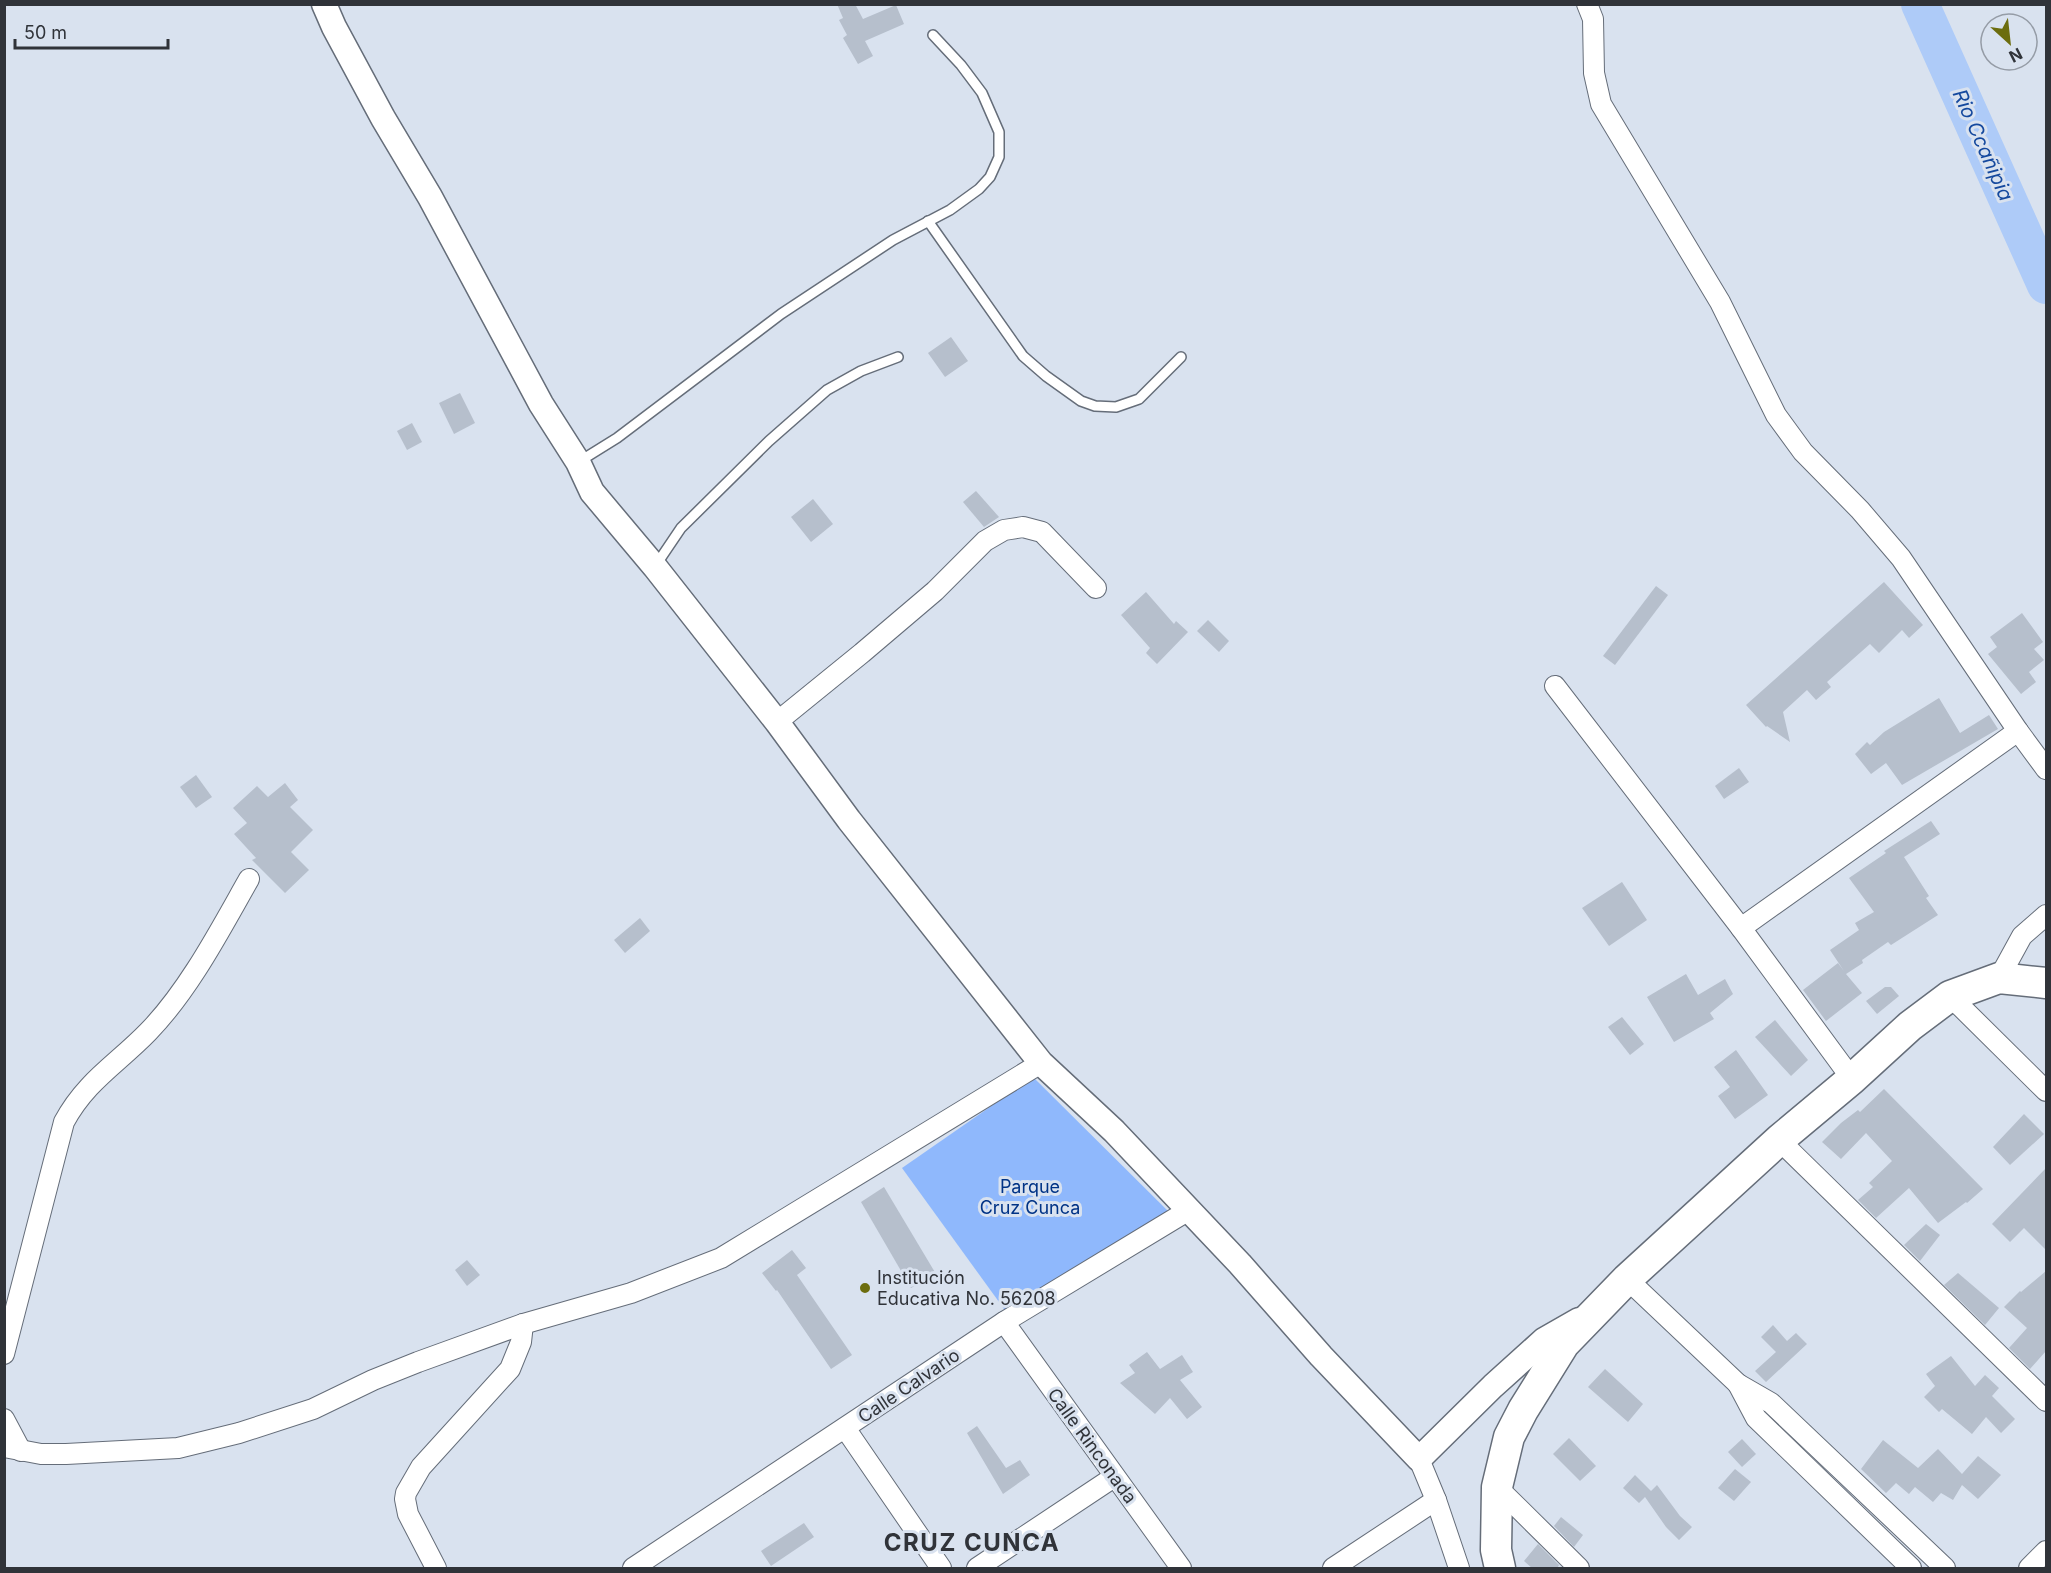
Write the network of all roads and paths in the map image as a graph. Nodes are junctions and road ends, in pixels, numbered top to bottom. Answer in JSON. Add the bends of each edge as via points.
{"nodes":[{"id":1,"x":324,"y":4,"type":"edge"},
{"id":2,"x":1587,"y":4,"type":"edge"},
{"id":3,"x":933,"y":34,"type":"dead end"},
{"id":4,"x":928,"y":221,"type":"junction"},
{"id":5,"x":898,"y":357,"type":"dead end"},
{"id":6,"x":1181,"y":357,"type":"dead end"},
{"id":7,"x":578,"y":462,"type":"junction"},
{"id":8,"x":655,"y":567,"type":"junction"},
{"id":9,"x":1096,"y":588,"type":"dead end"},
{"id":10,"x":1555,"y":686,"type":"dead end"},
{"id":11,"x":777,"y":722,"type":"junction"},
{"id":12,"x":2019,"y":731,"type":"junction"},
{"id":13,"x":2046,"y":769,"type":"edge"},
{"id":14,"x":249,"y":879,"type":"dead end"},
{"id":15,"x":2046,"y":915,"type":"edge"},
{"id":16,"x":1741,"y":928,"type":"junction"},
{"id":17,"x":1999,"y":978,"type":"junction"},
{"id":18,"x":2046,"y":983,"type":"edge"},
{"id":19,"x":1950,"y":996,"type":"junction"},
{"id":20,"x":1041,"y":1063,"type":"junction"},
{"id":21,"x":1852,"y":1079,"type":"junction"},
{"id":22,"x":2046,"y":1090,"type":"edge"},
{"id":23,"x":1779,"y":1140,"type":"junction"},
{"id":24,"x":1189,"y":1210,"type":"junction"},
{"id":25,"x":1627,"y":1279,"type":"junction"},
{"id":26,"x":1598,"y":1309,"type":"junction"},
{"id":27,"x":1004,"y":1322,"type":"junction"},
{"id":28,"x":523,"y":1323,"type":"junction"},
{"id":29,"x":4,"y":1354,"type":"edge"},
{"id":30,"x":1738,"y":1384,"type":"junction"},
{"id":31,"x":2046,"y":1401,"type":"edge"},
{"id":32,"x":4,"y":1419,"type":"edge"},
{"id":33,"x":845,"y":1428,"type":"junction"},
{"id":34,"x":13,"y":1449,"type":"edge"},
{"id":35,"x":1419,"y":1459,"type":"junction"},
{"id":36,"x":1114,"y":1476,"type":"junction"},
{"id":37,"x":1497,"y":1487,"type":"junction"},
{"id":38,"x":1863,"y":1489,"type":"junction"},
{"id":39,"x":1436,"y":1500,"type":"junction"},
{"id":40,"x":1848,"y":1506,"type":"junction"},
{"id":41,"x":2046,"y":1551,"type":"edge"},
{"id":42,"x":436,"y":1569,"type":"edge"},
{"id":43,"x":633,"y":1569,"type":"edge"},
{"id":44,"x":941,"y":1569,"type":"edge"},
{"id":45,"x":977,"y":1569,"type":"edge"},
{"id":46,"x":1181,"y":1569,"type":"edge"},
{"id":47,"x":1333,"y":1569,"type":"edge"},
{"id":48,"x":1459,"y":1569,"type":"edge"},
{"id":49,"x":1500,"y":1569,"type":"edge"},
{"id":50,"x":1579,"y":1569,"type":"edge"},
{"id":51,"x":1911,"y":1569,"type":"edge"},
{"id":52,"x":1945,"y":1569,"type":"edge"},
{"id":53,"x":2029,"y":1569,"type":"edge"}],
"edges":[{"from":1,"to":7,"type":"street","via":[[382,118]]},
{"from":2,"to":12,"type":"street","via":[[1593,18],[1594,73],[1601,104],[1720,302],[1776,415],[1803,452],[1901,558]]},
{"from":3,"to":4,"type":"lane","via":[[982,93],[999,132],[999,157],[979,189]]},
{"from":4,"to":6,"type":"lane","via":[[1023,356],[1081,401],[1116,407],[1139,399]]},
{"from":4,"to":7,"type":"lane","via":[[781,314],[617,438]]},
{"from":5,"to":8,"type":"lane","via":[[827,390],[681,528]]},
{"from":7,"to":8,"type":"street","via":[[592,492]]},
{"from":8,"to":11,"type":"street"},
{"from":9,"to":11,"type":"street","via":[[1042,532],[1005,530],[985,541],[934,591]]},
{"from":10,"to":16,"type":"street"},
{"from":11,"to":20,"type":"street","via":[[849,820]]},
{"from":12,"to":13,"type":"street"},
{"from":12,"to":16,"type":"street"},
{"from":14,"to":29,"type":"street","via":[[180,993],[148,1032],[79,1096],[64,1122]]},
{"from":15,"to":17,"type":"street","via":[[2022,936]]},
{"from":16,"to":21,"type":"street"},
{"from":17,"to":18,"type":"main road"},
{"from":17,"to":19,"type":"main road"},
{"from":19,"to":21,"type":"main road"},
{"from":19,"to":22,"type":"street"},
{"from":20,"to":24,"type":"street","via":[[1114,1131]]},
{"from":20,"to":28,"type":"street","via":[[721,1258],[631,1293]]},
{"from":21,"to":23,"type":"main road"},
{"from":23,"to":25,"type":"main road"},
{"from":23,"to":31,"type":"street"},
{"from":24,"to":27,"type":"street","name":"Calle Calvario"},
{"from":24,"to":35,"type":"street"},
{"from":25,"to":26,"type":"main road"},
{"from":25,"to":30,"type":"street"},
{"from":26,"to":35,"type":"street","via":[[1544,1340]]},
{"from":26,"to":37,"type":"main road","via":[[1564,1344],[1523,1410],[1509,1437]]},
{"from":27,"to":33,"type":"street","name":"Calle Calvario"},
{"from":27,"to":36,"type":"street","name":"Calle Rinconada"},
{"from":28,"to":34,"type":"street","via":[[409,1365],[313,1409],[239,1433],[178,1448],[66,1454]]},
{"from":28,"to":42,"type":"street","via":[[521,1342],[510,1369],[421,1467],[406,1492],[408,1514]]},
{"from":30,"to":38,"type":"street","via":[[1771,1403]]},
{"from":30,"to":40,"type":"street","via":[[1756,1418]]},
{"from":32,"to":34,"type":"street"},
{"from":33,"to":43,"type":"street","name":"Calle Calvario"},
{"from":33,"to":44,"type":"street"},
{"from":35,"to":39,"type":"street"},
{"from":36,"to":45,"type":"street"},
{"from":36,"to":46,"type":"street","name":"Calle Rinconada"},
{"from":37,"to":49,"type":"main road","via":[[1496,1550]]},
{"from":37,"to":50,"type":"street"},
{"from":38,"to":40,"type":"street"},
{"from":38,"to":52,"type":"street"},
{"from":39,"to":47,"type":"street"},
{"from":39,"to":48,"type":"street"},
{"from":40,"to":51,"type":"street"},
{"from":41,"to":53,"type":"street"}]}
